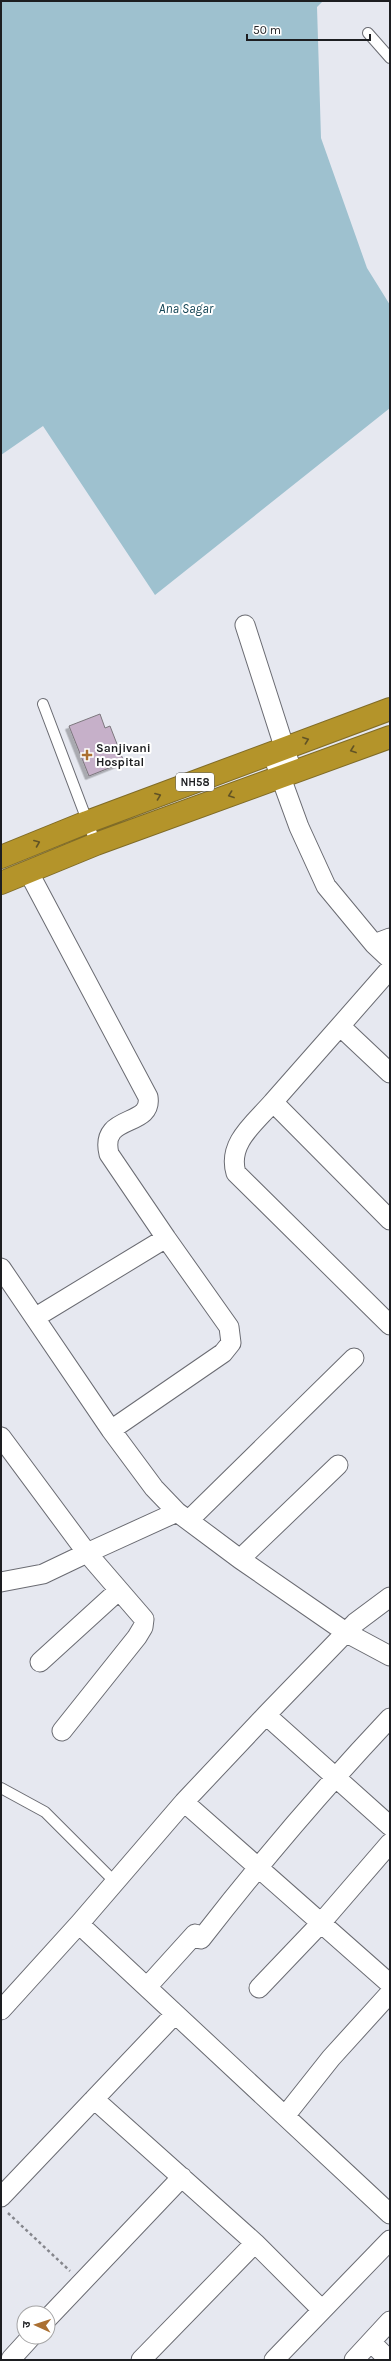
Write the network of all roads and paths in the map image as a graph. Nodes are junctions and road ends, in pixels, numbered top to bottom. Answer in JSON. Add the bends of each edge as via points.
{"nodes":[{"id":1,"x":368,"y":33,"type":"dead end"},
{"id":2,"x":390,"y":58,"type":"edge"},
{"id":3,"x":245,"y":625,"type":"dead end"},
{"id":4,"x":42,"y":704,"type":"dead end"},
{"id":5,"x":390,"y":709,"type":"edge"},
{"id":6,"x":390,"y":737,"type":"edge"},
{"id":7,"x":278,"y":751,"type":"junction"},
{"id":8,"x":286,"y":775,"type":"junction"},
{"id":9,"x":87,"y":822,"type":"junction"},
{"id":10,"x":96,"y":844,"type":"junction"},
{"id":11,"x":1,"y":857,"type":"edge"},
{"id":12,"x":29,"y":873,"type":"junction"},
{"id":13,"x":1,"y":883,"type":"edge"},
{"id":14,"x":382,"y":941,"type":"edge"},
{"id":15,"x":390,"y":959,"type":"edge"},
{"id":16,"x":390,"y":968,"type":"edge"},
{"id":17,"x":340,"y":1026,"type":"junction"},
{"id":18,"x":390,"y":1074,"type":"edge"},
{"id":19,"x":273,"y":1102,"type":"junction"},
{"id":20,"x":390,"y":1220,"type":"edge"},
{"id":21,"x":166,"y":1238,"type":"junction"},
{"id":22,"x":1,"y":1268,"type":"edge"},
{"id":23,"x":36,"y":1317,"type":"junction"},
{"id":24,"x":390,"y":1325,"type":"edge"},
{"id":25,"x":354,"y":1358,"type":"dead end"},
{"id":26,"x":111,"y":1430,"type":"junction"},
{"id":27,"x":1,"y":1437,"type":"edge"},
{"id":28,"x":338,"y":1465,"type":"dead end"},
{"id":29,"x":183,"y":1516,"type":"junction"},
{"id":30,"x":87,"y":1553,"type":"junction"},
{"id":31,"x":240,"y":1559,"type":"junction"},
{"id":32,"x":1,"y":1582,"type":"edge"},
{"id":33,"x":118,"y":1591,"type":"junction"},
{"id":34,"x":390,"y":1597,"type":"edge"},
{"id":35,"x":347,"y":1633,"type":"junction"},
{"id":36,"x":390,"y":1656,"type":"edge"},
{"id":37,"x":40,"y":1662,"type":"dead end"},
{"id":38,"x":266,"y":1715,"type":"junction"},
{"id":39,"x":390,"y":1718,"type":"edge"},
{"id":40,"x":62,"y":1731,"type":"dead end"},
{"id":41,"x":335,"y":1776,"type":"junction"},
{"id":42,"x":1,"y":1788,"type":"edge"},
{"id":43,"x":184,"y":1802,"type":"junction"},
{"id":44,"x":390,"y":1826,"type":"edge"},
{"id":45,"x":390,"y":1843,"type":"edge"},
{"id":46,"x":257,"y":1867,"type":"junction"},
{"id":47,"x":115,"y":1882,"type":"junction"},
{"id":48,"x":321,"y":1923,"type":"junction"},
{"id":49,"x":79,"y":1924,"type":"junction"},
{"id":50,"x":390,"y":1984,"type":"edge"},
{"id":51,"x":147,"y":1987,"type":"junction"},
{"id":52,"x":259,"y":1988,"type":"dead end"},
{"id":53,"x":390,"y":1993,"type":"edge"},
{"id":54,"x":1,"y":2010,"type":"edge"},
{"id":55,"x":175,"y":2014,"type":"junction"},
{"id":56,"x":94,"y":2099,"type":"junction"},
{"id":57,"x":285,"y":2116,"type":"junction"},
{"id":58,"x":182,"y":2177,"type":"junction"},
{"id":59,"x":4,"y":2204,"type":"edge"},
{"id":60,"x":390,"y":2212,"type":"edge"},
{"id":61,"x":390,"y":2240,"type":"edge"},
{"id":62,"x":255,"y":2243,"type":"junction"},
{"id":63,"x":81,"y":2281,"type":"junction"},
{"id":64,"x":56,"y":2309,"type":"edge"},
{"id":65,"x":322,"y":2310,"type":"junction"},
{"id":66,"x":390,"y":2321,"type":"edge"},
{"id":67,"x":371,"y":2342,"type":"junction"},
{"id":68,"x":21,"y":2345,"type":"edge"},
{"id":69,"x":8,"y":2356,"type":"edge"},
{"id":70,"x":140,"y":2360,"type":"edge"},
{"id":71,"x":274,"y":2360,"type":"edge"},
{"id":72,"x":354,"y":2360,"type":"edge"},
{"id":73,"x":389,"y":2360,"type":"edge"}],
"edges":[{"from":1,"to":2,"type":"lane"},
{"from":3,"to":7,"type":"street"},
{"from":4,"to":9,"type":"lane"},
{"from":7,"to":5,"type":"highway","number":"NH58","one_way":true},
{"from":6,"to":8,"type":"highway","number":"NH58","one_way":true},
{"from":7,"to":8,"type":"street"},
{"from":9,"to":7,"type":"highway","number":"NH58","one_way":true},
{"from":8,"to":10,"type":"highway","number":"NH58","one_way":true},
{"from":8,"to":14,"type":"street","via":[[298,827],[326,886]]},
{"from":9,"to":10,"type":"lane"},
{"from":11,"to":9,"type":"highway","number":"NH58","one_way":true},
{"from":10,"to":12,"type":"highway","number":"NH58"},
{"from":12,"to":13,"type":"highway","number":"NH58"},
{"from":12,"to":21,"type":"street","via":[[148,1097],[150,1105],[146,1112],[112,1130],[106,1143],[109,1154]]},
{"from":14,"to":15,"type":"street"},
{"from":16,"to":17,"type":"street"},
{"from":17,"to":18,"type":"street"},
{"from":17,"to":19,"type":"street"},
{"from":19,"to":20,"type":"street"},
{"from":19,"to":24,"type":"street","via":[[238,1142],[233,1163],[236,1173]]},
{"from":21,"to":23,"type":"street"},
{"from":21,"to":26,"type":"street","via":[[229,1327],[231,1343],[223,1353]]},
{"from":22,"to":23,"type":"street"},
{"from":23,"to":26,"type":"street"},
{"from":25,"to":29,"type":"street"},
{"from":26,"to":29,"type":"street","via":[[154,1488]]},
{"from":27,"to":30,"type":"street"},
{"from":28,"to":31,"type":"street"},
{"from":29,"to":30,"type":"street"},
{"from":29,"to":31,"type":"street"},
{"from":30,"to":32,"type":"street","via":[[43,1574]]},
{"from":30,"to":33,"type":"street"},
{"from":31,"to":35,"type":"street"},
{"from":33,"to":37,"type":"street"},
{"from":33,"to":40,"type":"street","via":[[141,1613],[144,1619],[143,1627]]},
{"from":34,"to":35,"type":"street","via":[[355,1623]]},
{"from":35,"to":36,"type":"street"},
{"from":35,"to":38,"type":"street"},
{"from":38,"to":41,"type":"street"},
{"from":38,"to":43,"type":"street"},
{"from":39,"to":41,"type":"street"},
{"from":41,"to":44,"type":"street"},
{"from":41,"to":46,"type":"street"},
{"from":42,"to":47,"type":"lane","via":[[45,1812]]},
{"from":43,"to":46,"type":"street"},
{"from":43,"to":47,"type":"street"},
{"from":45,"to":48,"type":"street"},
{"from":46,"to":48,"type":"street"},
{"from":46,"to":51,"type":"street","via":[[198,1936]]},
{"from":47,"to":49,"type":"street"},
{"from":48,"to":50,"type":"street"},
{"from":48,"to":52,"type":"street"},
{"from":49,"to":51,"type":"street"},
{"from":49,"to":54,"type":"street"},
{"from":51,"to":55,"type":"street"},
{"from":53,"to":57,"type":"street","via":[[331,2058]]},
{"from":55,"to":56,"type":"street"},
{"from":55,"to":57,"type":"street"},
{"from":56,"to":58,"type":"street"},
{"from":56,"to":59,"type":"street"},
{"from":57,"to":60,"type":"street"},
{"from":58,"to":62,"type":"street"},
{"from":58,"to":63,"type":"street"},
{"from":59,"to":63,"type":"path"},
{"from":61,"to":65,"type":"street"},
{"from":62,"to":65,"type":"street"},
{"from":62,"to":70,"type":"street"},
{"from":63,"to":64,"type":"street"},
{"from":65,"to":71,"type":"street"},
{"from":66,"to":67,"type":"street"},
{"from":67,"to":72,"type":"street"},
{"from":67,"to":73,"type":"street"},
{"from":68,"to":69,"type":"street"}]}
